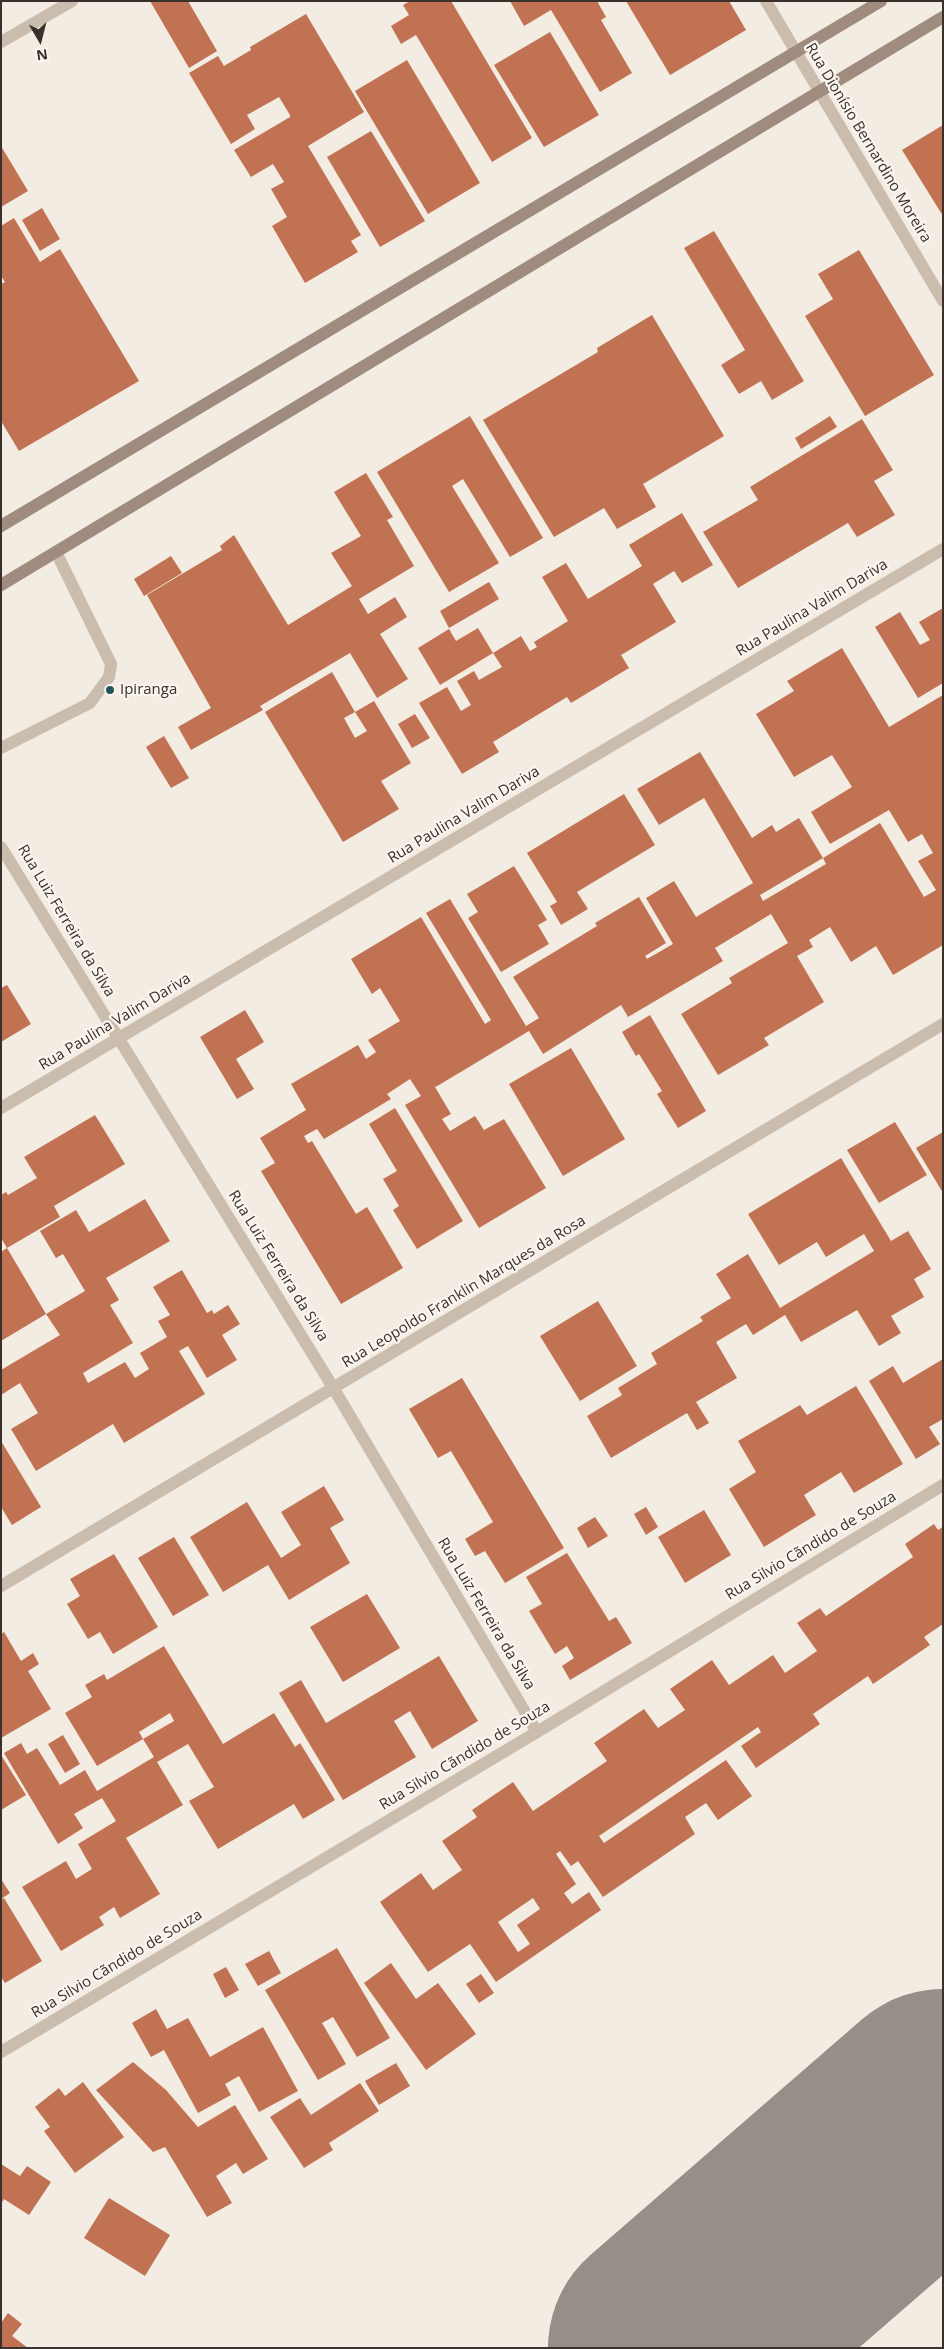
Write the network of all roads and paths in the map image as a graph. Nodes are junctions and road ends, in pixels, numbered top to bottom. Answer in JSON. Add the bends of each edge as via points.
{"nodes":[{"id":1,"x":72,"y":1,"type":"edge"},
{"id":2,"x":766,"y":1,"type":"edge"},
{"id":3,"x":881,"y":1,"type":"edge"},
{"id":4,"x":943,"y":17,"type":"edge"},
{"id":5,"x":1,"y":42,"type":"edge"},
{"id":6,"x":795,"y":51,"type":"junction"},
{"id":7,"x":819,"y":92,"type":"junction"},
{"id":8,"x":943,"y":301,"type":"edge"},
{"id":9,"x":1,"y":526,"type":"edge"},
{"id":10,"x":943,"y":549,"type":"edge"},
{"id":11,"x":56,"y":552,"type":"junction"},
{"id":12,"x":1,"y":585,"type":"edge"},
{"id":13,"x":1,"y":748,"type":"edge"},
{"id":14,"x":1,"y":847,"type":"edge"},
{"id":15,"x":943,"y":1024,"type":"edge"},
{"id":16,"x":118,"y":1039,"type":"junction"},
{"id":17,"x":1,"y":1108,"type":"edge"},
{"id":18,"x":334,"y":1388,"type":"junction"},
{"id":19,"x":943,"y":1485,"type":"edge"},
{"id":20,"x":1,"y":1586,"type":"edge"},
{"id":21,"x":537,"y":1732,"type":"junction"},
{"id":22,"x":1,"y":2052,"type":"edge"}],
"edges":[{"from":1,"to":5,"type":"street"},
{"from":2,"to":6,"type":"street","name":"Rua Dionísio Bernardino Moreira"},
{"from":3,"to":6,"type":"main road"},
{"from":4,"to":7,"type":"main road"},
{"from":6,"to":7,"type":"street","name":"Rua Dionísio Bernardino Moreira"},
{"from":6,"to":9,"type":"main road"},
{"from":7,"to":8,"type":"street","name":"Rua Dionísio Bernardino Moreira"},
{"from":7,"to":11,"type":"main road"},
{"from":10,"to":16,"type":"street","name":"Rua Paulina Valim Dariva"},
{"from":11,"to":12,"type":"main road"},
{"from":11,"to":13,"type":"street","via":[[111,664],[109,677],[90,703]]},
{"from":14,"to":16,"type":"street","name":"Rua Luiz Ferreira da Silva"},
{"from":15,"to":18,"type":"street","name":"Rua Leopoldo Franklin Marques da Rosa"},
{"from":16,"to":17,"type":"street","name":"Rua Paulina Valim Dariva"},
{"from":16,"to":18,"type":"street","name":"Rua Luiz Ferreira da Silva"},
{"from":18,"to":20,"type":"street","name":"Rua Leopoldo Franklin Marques da Rosa"},
{"from":18,"to":21,"type":"street","name":"Rua Luiz Ferreira da Silva"},
{"from":19,"to":21,"type":"street","name":"Rua Silvio Cãndido de Souza"},
{"from":21,"to":22,"type":"street","name":"Rua Silvio Cãndido de Souza"}]}
